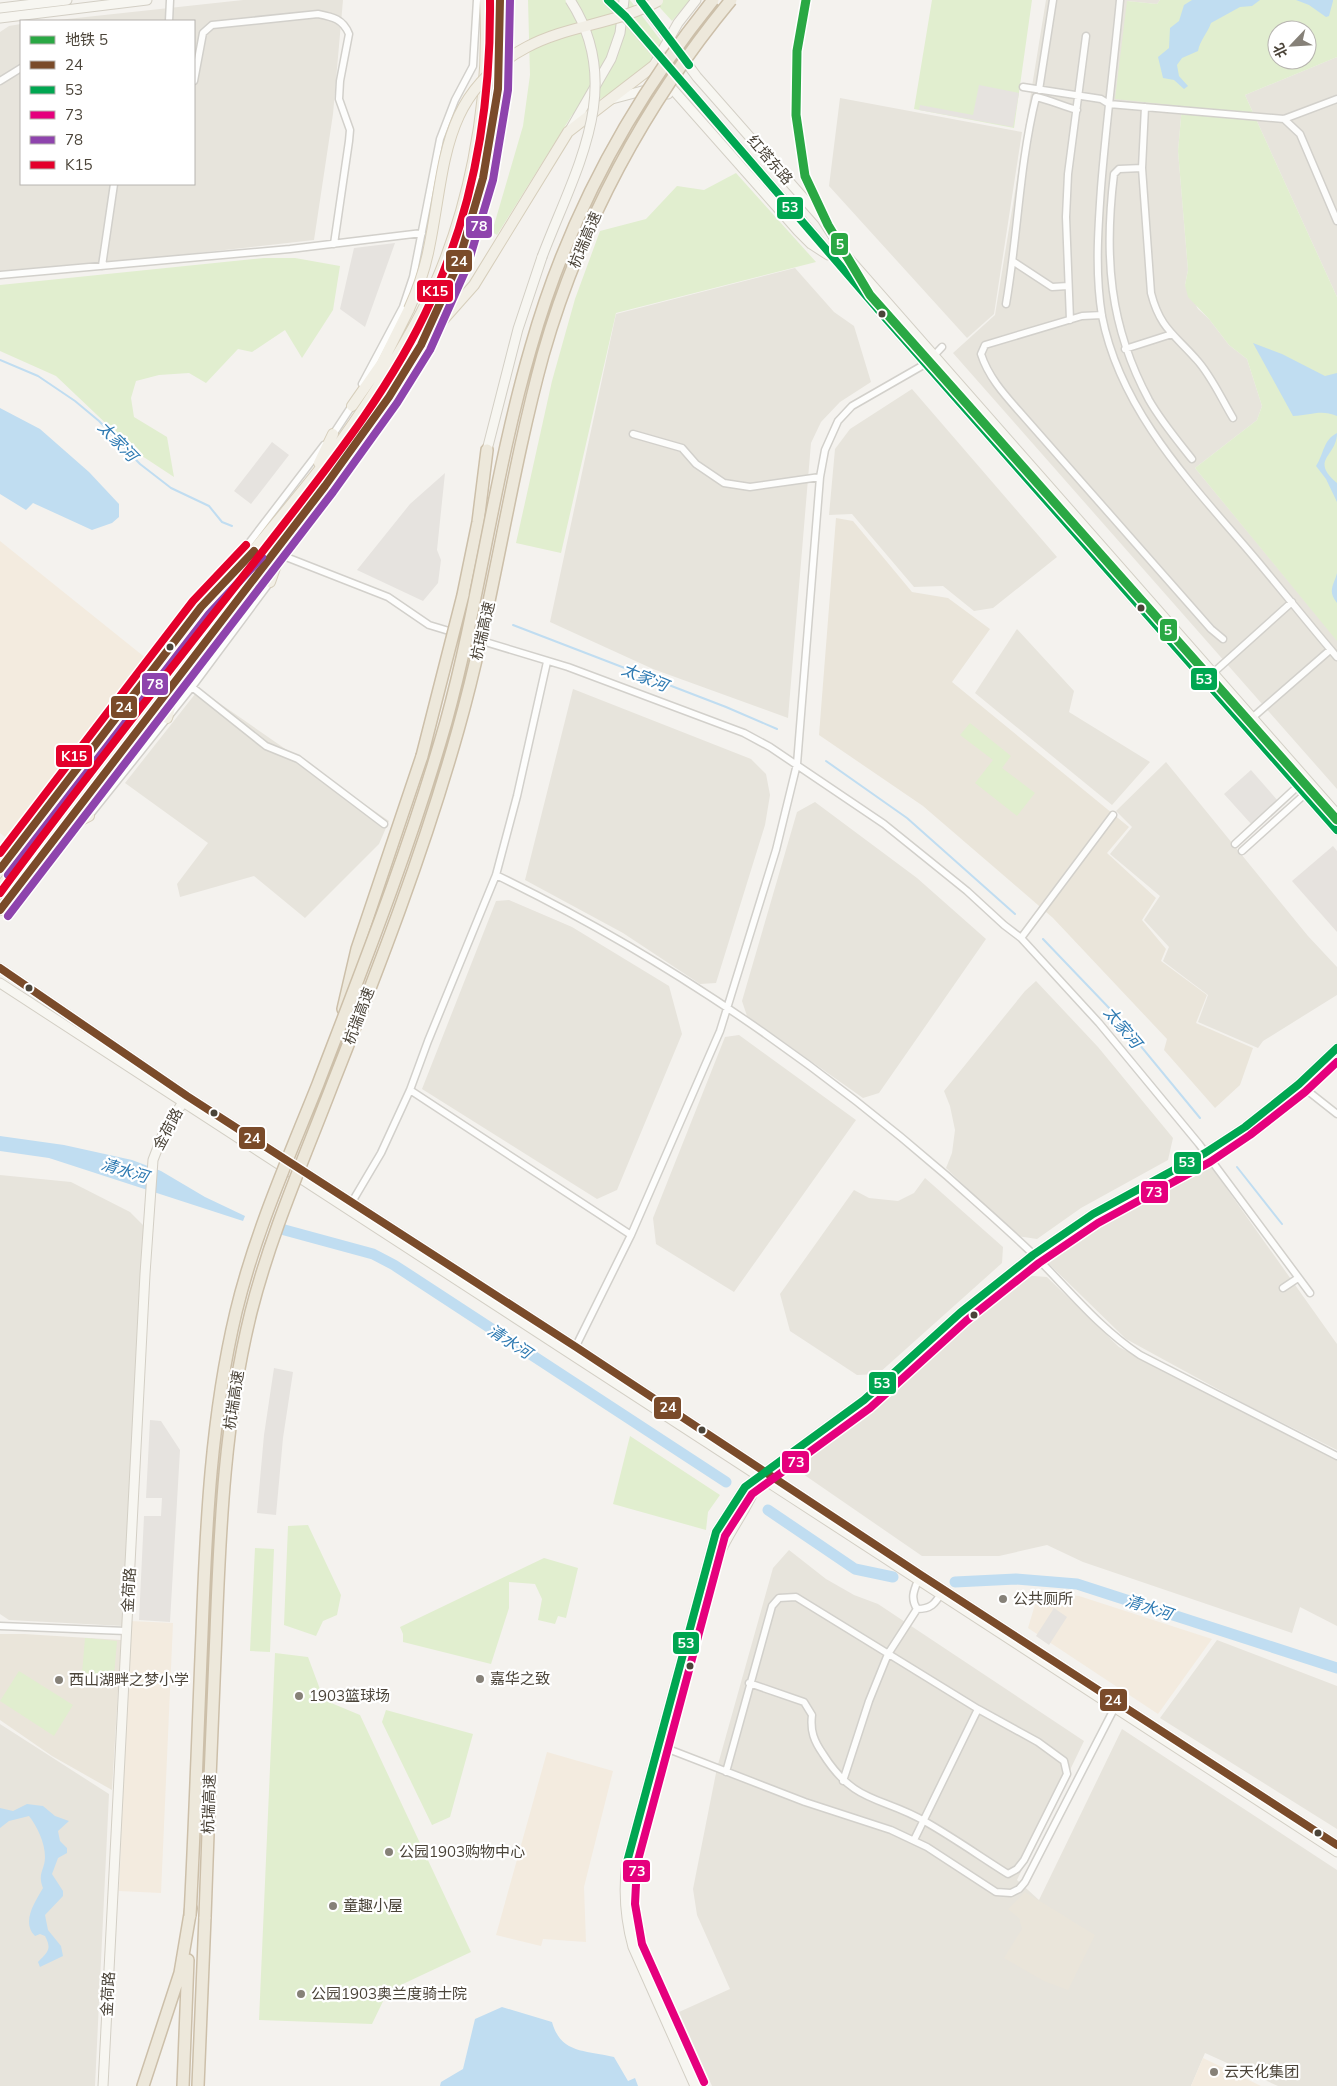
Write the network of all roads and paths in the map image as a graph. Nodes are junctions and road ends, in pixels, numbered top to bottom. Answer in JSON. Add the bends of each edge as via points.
{"nodes":[{"id":1,"x":67,"y":0,"type":"edge"},
{"id":2,"x":146,"y":0,"type":"edge"},
{"id":3,"x":170,"y":0,"type":"edge"},
{"id":4,"x":477,"y":0,"type":"edge"},
{"id":5,"x":485,"y":0,"type":"edge"},
{"id":6,"x":500,"y":0,"type":"edge"},
{"id":7,"x":570,"y":0,"type":"edge"},
{"id":8,"x":608,"y":0,"type":"edge"},
{"id":9,"x":624,"y":0,"type":"edge"},
{"id":10,"x":640,"y":0,"type":"edge"},
{"id":11,"x":655,"y":0,"type":"edge"},
{"id":12,"x":660,"y":0,"type":"edge"},
{"id":13,"x":696,"y":0,"type":"edge"},
{"id":14,"x":713,"y":0,"type":"edge"},
{"id":15,"x":718,"y":0,"type":"edge"},
{"id":16,"x":731,"y":0,"type":"edge"},
{"id":17,"x":1053,"y":0,"type":"edge"},
{"id":18,"x":1120,"y":0,"type":"edge"},
{"id":19,"x":0,"y":8,"type":"edge"},
{"id":20,"x":648,"y":10,"type":"junction"},
{"id":21,"x":0,"y":18,"type":"edge"},
{"id":22,"x":169,"y":20,"type":"edge"},
{"id":23,"x":1086,"y":36,"type":"dead end"},
{"id":24,"x":669,"y":39,"type":"junction"},
{"id":25,"x":677,"y":49,"type":"junction"},
{"id":26,"x":652,"y":67,"type":"junction"},
{"id":27,"x":20,"y":69,"type":"edge"},
{"id":28,"x":195,"y":76,"type":"edge"},
{"id":29,"x":0,"y":81,"type":"edge"},
{"id":30,"x":1023,"y":87,"type":"dead end"},
{"id":31,"x":1039,"y":90,"type":"junction"},
{"id":32,"x":1078,"y":96,"type":"junction"},
{"id":33,"x":612,"y":99,"type":"junction"},
{"id":34,"x":1337,"y":99,"type":"edge"},
{"id":35,"x":686,"y":103,"type":"junction"},
{"id":36,"x":1109,"y":104,"type":"junction"},
{"id":37,"x":1146,"y":107,"type":"junction"},
{"id":38,"x":1076,"y":110,"type":"junction"},
{"id":39,"x":1284,"y":119,"type":"junction"},
{"id":40,"x":568,"y":132,"type":"junction"},
{"id":41,"x":1142,"y":168,"type":"junction"},
{"id":42,"x":114,"y":185,"type":"edge"},
{"id":43,"x":1337,"y":221,"type":"edge"},
{"id":44,"x":422,"y":233,"type":"junction"},
{"id":45,"x":334,"y":244,"type":"junction"},
{"id":46,"x":832,"y":257,"type":"junction"},
{"id":47,"x":1014,"y":262,"type":"junction"},
{"id":48,"x":102,"y":266,"type":"junction"},
{"id":49,"x":0,"y":275,"type":"edge"},
{"id":50,"x":1068,"y":286,"type":"junction"},
{"id":51,"x":1006,"y":304,"type":"dead end"},
{"id":52,"x":1102,"y":315,"type":"junction"},
{"id":53,"x":1070,"y":320,"type":"junction"},
{"id":54,"x":1172,"y":334,"type":"junction"},
{"id":55,"x":421,"y":345,"type":"junction"},
{"id":56,"x":942,"y":347,"type":"dead end"},
{"id":57,"x":1126,"y":349,"type":"junction"},
{"id":58,"x":934,"y":355,"type":"junction"},
{"id":59,"x":926,"y":363,"type":"junction"},
{"id":60,"x":352,"y":406,"type":"junction"},
{"id":61,"x":1233,"y":418,"type":"dead end"},
{"id":62,"x":333,"y":434,"type":"junction"},
{"id":63,"x":633,"y":434,"type":"dead end"},
{"id":64,"x":487,"y":450,"type":"joint"},
{"id":65,"x":1192,"y":458,"type":"dead end"},
{"id":66,"x":313,"y":477,"type":"junction"},
{"id":67,"x":820,"y":477,"type":"junction"},
{"id":68,"x":258,"y":546,"type":"junction"},
{"id":69,"x":277,"y":553,"type":"junction"},
{"id":70,"x":239,"y":569,"type":"junction"},
{"id":71,"x":270,"y":582,"type":"joint"},
{"id":72,"x":1292,"y":602,"type":"junction"},
{"id":73,"x":201,"y":607,"type":"junction"},
{"id":74,"x":1223,"y":639,"type":"dead end"},
{"id":75,"x":1330,"y":650,"type":"junction"},
{"id":76,"x":1337,"y":657,"type":"edge"},
{"id":77,"x":547,"y":662,"type":"junction"},
{"id":78,"x":1213,"y":673,"type":"junction"},
{"id":79,"x":179,"y":674,"type":"junction"},
{"id":80,"x":192,"y":687,"type":"junction"},
{"id":81,"x":167,"y":718,"type":"junction"},
{"id":82,"x":1252,"y":718,"type":"junction"},
{"id":83,"x":797,"y":764,"type":"junction"},
{"id":84,"x":1298,"y":786,"type":"junction"},
{"id":85,"x":1305,"y":794,"type":"junction"},
{"id":86,"x":1337,"y":814,"type":"edge"},
{"id":87,"x":1113,"y":815,"type":"dead end"},
{"id":88,"x":89,"y":816,"type":"joint"},
{"id":89,"x":384,"y":824,"type":"dead end"},
{"id":90,"x":60,"y":830,"type":"junction"},
{"id":91,"x":1337,"y":830,"type":"edge"},
{"id":92,"x":1235,"y":844,"type":"dead end"},
{"id":93,"x":1242,"y":851,"type":"dead end"},
{"id":94,"x":0,"y":869,"type":"edge"},
{"id":95,"x":496,"y":875,"type":"junction"},
{"id":96,"x":0,"y":888,"type":"edge"},
{"id":97,"x":0,"y":910,"type":"edge"},
{"id":98,"x":1021,"y":938,"type":"junction"},
{"id":99,"x":0,"y":968,"type":"edge"},
{"id":100,"x":0,"y":983,"type":"edge"},
{"id":101,"x":728,"y":1007,"type":"junction"},
{"id":102,"x":335,"y":1038,"type":"junction"},
{"id":103,"x":1337,"y":1048,"type":"edge"},
{"id":104,"x":1299,"y":1084,"type":"junction"},
{"id":105,"x":410,"y":1090,"type":"junction"},
{"id":106,"x":183,"y":1102,"type":"junction"},
{"id":107,"x":1337,"y":1114,"type":"edge"},
{"id":108,"x":1205,"y":1153,"type":"junction"},
{"id":109,"x":352,"y":1202,"type":"junction"},
{"id":110,"x":631,"y":1235,"type":"junction"},
{"id":111,"x":1033,"y":1255,"type":"junction"},
{"id":112,"x":1298,"y":1278,"type":"junction"},
{"id":113,"x":1284,"y":1288,"type":"dead end"},
{"id":114,"x":1310,"y":1293,"type":"dead end"},
{"id":115,"x":574,"y":1350,"type":"junction"},
{"id":116,"x":1337,"y":1456,"type":"edge"},
{"id":117,"x":763,"y":1474,"type":"junction"},
{"id":118,"x":919,"y":1578,"type":"junction"},
{"id":119,"x":942,"y":1592,"type":"junction"},
{"id":120,"x":917,"y":1609,"type":"junction"},
{"id":121,"x":0,"y":1626,"type":"edge"},
{"id":122,"x":126,"y":1631,"type":"junction"},
{"id":123,"x":888,"y":1654,"type":"junction"},
{"id":124,"x":750,"y":1683,"type":"junction"},
{"id":125,"x":1116,"y":1705,"type":"junction"},
{"id":126,"x":978,"y":1709,"type":"junction"},
{"id":127,"x":662,"y":1746,"type":"junction"},
{"id":128,"x":726,"y":1772,"type":"junction"},
{"id":129,"x":842,"y":1781,"type":"junction"},
{"id":130,"x":924,"y":1821,"type":"junction"},
{"id":131,"x":914,"y":1840,"type":"junction"},
{"id":132,"x":1337,"y":1845,"type":"edge"},
{"id":133,"x":1337,"y":1852,"type":"edge"},
{"id":134,"x":190,"y":1913,"type":"junction"},
{"id":135,"x":201,"y":1997,"type":"junction"},
{"id":136,"x":103,"y":2086,"type":"edge"},
{"id":137,"x":143,"y":2086,"type":"edge"},
{"id":138,"x":183,"y":2086,"type":"edge"},
{"id":139,"x":198,"y":2086,"type":"edge"},
{"id":140,"x":204,"y":2086,"type":"edge"},
{"id":141,"x":695,"y":2086,"type":"edge"},
{"id":142,"x":703,"y":2086,"type":"edge"}],
"edges":[{"from":1,"to":19,"type":"main road"},
{"from":2,"to":21,"type":"main road"},
{"from":3,"to":22,"type":"street"},
{"from":4,"to":44,"type":"street","via":[[473,66],[440,139]]},
{"from":5,"to":66,"type":"main road","via":[[485,76],[476,142],[469,182],[445,257],[422,312],[391,366]]},
{"from":6,"to":55,"type":"main road","via":[[499,75],[482,185],[455,270]]},
{"from":7,"to":64,"type":"main road","bridge":true,"via":[[593,54],[595,102],[580,163],[542,257],[517,334]]},
{"from":8,"to":46,"type":"main road","name":"红塔东路","bridge":true},
{"from":9,"to":40,"type":"main road","via":[[620,33],[611,59]]},
{"from":10,"to":20,"type":"main road","name":"红塔东路"},
{"from":11,"to":20,"type":"main road"},
{"from":12,"to":60,"type":"main road","bridge":true,"via":[[622,17],[536,42],[501,63],[480,84],[461,111],[446,150],[428,256],[409,309],[382,363]]},
{"from":13,"to":24,"type":"main road"},
{"from":14,"to":102,"type":"highway","name":"杭瑞高速","bridge":true,"via":[[666,62],[619,137],[580,214],[549,291],[518,397],[475,602],[441,739],[398,873]]},
{"from":15,"to":25,"type":"main road"},
{"from":16,"to":135,"type":"highway","name":"杭瑞高速","bridge":true,"via":[[688,56],[640,130],[600,205],[568,280],[534,392],[483,634],[445,777],[401,910],[278,1225],[257,1290],[236,1382],[223,1488]]},
{"from":17,"to":31,"type":"street"},
{"from":18,"to":36,"type":"street"},
{"from":20,"to":24,"type":"main road","name":"红塔东路"},
{"from":23,"to":32,"type":"street"},
{"from":24,"to":25,"type":"main road","name":"红塔东路"},
{"from":24,"to":26,"type":"main road"},
{"from":25,"to":26,"type":"main road"},
{"from":25,"to":58,"type":"main road","name":"红塔东路","via":[[697,77],[822,219],[844,253]]},
{"from":26,"to":33,"type":"main road"},
{"from":26,"to":35,"type":"main road"},
{"from":27,"to":29,"type":"street"},
{"from":28,"to":45,"type":"street","via":[[203,33],[212,26],[318,14],[341,22],[349,34],[339,99],[350,130]]},
{"from":30,"to":31,"type":"street"},
{"from":31,"to":32,"type":"street"},
{"from":32,"to":36,"type":"street","via":[[1101,99]]},
{"from":32,"to":38,"type":"street"},
{"from":33,"to":35,"type":"main road","via":[[649,91],[672,95]]},
{"from":33,"to":40,"type":"main road"},
{"from":34,"to":39,"type":"street"},
{"from":35,"to":46,"type":"main road","via":[[798,231]]},
{"from":36,"to":37,"type":"street"},
{"from":36,"to":52,"type":"street","via":[[1098,223]]},
{"from":37,"to":39,"type":"street"},
{"from":37,"to":41,"type":"street"},
{"from":38,"to":47,"type":"street","via":[[1036,97],[1020,179]]},
{"from":38,"to":50,"type":"street","via":[[1066,217]]},
{"from":39,"to":43,"type":"street","via":[[1300,134]]},
{"from":40,"to":55,"type":"main road","via":[[474,285]]},
{"from":41,"to":54,"type":"street","via":[[1151,293],[1156,312]]},
{"from":41,"to":57,"type":"street","via":[[1119,169],[1114,174],[1112,196],[1110,260],[1114,308]]},
{"from":42,"to":48,"type":"street"},
{"from":44,"to":45,"type":"street"},
{"from":44,"to":60,"type":"street","via":[[403,307]]},
{"from":45,"to":48,"type":"street"},
{"from":46,"to":59,"type":"main road","name":"红塔东路"},
{"from":47,"to":50,"type":"street","via":[[1052,287]]},
{"from":47,"to":51,"type":"street"},
{"from":48,"to":49,"type":"street"},
{"from":50,"to":53,"type":"street"},
{"from":52,"to":53,"type":"street"},
{"from":52,"to":72,"type":"street","via":[[1108,341],[1134,404],[1204,499]]},
{"from":53,"to":74,"type":"street","via":[[985,345],[981,354],[983,362],[1018,410]]},
{"from":54,"to":57,"type":"street"},
{"from":54,"to":61,"type":"street","via":[[1197,360]]},
{"from":55,"to":69,"type":"main road","via":[[380,411]]},
{"from":56,"to":58,"type":"street"},
{"from":57,"to":65,"type":"street","via":[[1150,401]]},
{"from":58,"to":59,"type":"street"},
{"from":58,"to":78,"type":"main road","name":"红塔东路"},
{"from":59,"to":67,"type":"street","via":[[852,406],[838,421],[825,450]]},
{"from":59,"to":84,"type":"main road","name":"红塔东路"},
{"from":60,"to":62,"type":"street"},
{"from":62,"to":66,"type":"main road"},
{"from":62,"to":73,"type":"street"},
{"from":63,"to":67,"type":"street","via":[[682,448],[696,464],[724,483],[750,487]]},
{"from":64,"to":102,"type":"highway","bridge":true,"via":[[478,522],[463,595],[428,736],[357,949]]},
{"from":66,"to":68,"type":"main road"},
{"from":67,"to":83,"type":"street"},
{"from":68,"to":69,"type":"street"},
{"from":68,"to":70,"type":"main road"},
{"from":69,"to":71,"type":"main road"},
{"from":69,"to":77,"type":"street","via":[[388,597],[429,626]]},
{"from":69,"to":79,"type":"main road"},
{"from":70,"to":73,"type":"main road"},
{"from":70,"to":96,"type":"main road"},
{"from":71,"to":80,"type":"street"},
{"from":72,"to":75,"type":"street"},
{"from":72,"to":78,"type":"street"},
{"from":73,"to":94,"type":"street"},
{"from":75,"to":76,"type":"street"},
{"from":75,"to":82,"type":"street"},
{"from":77,"to":83,"type":"street","via":[[623,686],[744,733]]},
{"from":77,"to":95,"type":"street"},
{"from":78,"to":82,"type":"main road","name":"红塔东路"},
{"from":79,"to":81,"type":"main road"},
{"from":79,"to":90,"type":"main road"},
{"from":80,"to":81,"type":"street"},
{"from":80,"to":89,"type":"street","via":[[266,746],[298,759]]},
{"from":81,"to":88,"type":"street"},
{"from":82,"to":86,"type":"main road","name":"红塔东路"},
{"from":83,"to":98,"type":"street","via":[[884,824]]},
{"from":83,"to":101,"type":"street","via":[[776,850]]},
{"from":84,"to":85,"type":"main road","name":"红塔东路"},
{"from":84,"to":92,"type":"street"},
{"from":85,"to":91,"type":"main road","name":"红塔东路"},
{"from":85,"to":93,"type":"street"},
{"from":87,"to":98,"type":"street"},
{"from":88,"to":90,"type":"main road"},
{"from":90,"to":97,"type":"main road"},
{"from":95,"to":101,"type":"street","via":[[603,931]]},
{"from":95,"to":105,"type":"street"},
{"from":98,"to":108,"type":"street","via":[[1099,1023]]},
{"from":99,"to":109,"type":"main road","via":[[187,1096]]},
{"from":100,"to":106,"type":"main road"},
{"from":101,"to":110,"type":"street"},
{"from":101,"to":111,"type":"street","via":[[887,1124]]},
{"from":102,"to":134,"type":"highway","name":"杭瑞高速","bridge":true,"via":[[254,1248],[222,1380],[206,1528]]},
{"from":103,"to":104,"type":"main road"},
{"from":104,"to":107,"type":"street"},
{"from":104,"to":108,"type":"main road","via":[[1245,1128]]},
{"from":105,"to":109,"type":"street","via":[[381,1152]]},
{"from":105,"to":110,"type":"street"},
{"from":106,"to":115,"type":"main road"},
{"from":106,"to":122,"type":"main road","name":"金荷路","via":[[163,1134],[153,1160]]},
{"from":108,"to":111,"type":"main road","via":[[1093,1214]]},
{"from":108,"to":112,"type":"street"},
{"from":109,"to":115,"type":"main road"},
{"from":110,"to":115,"type":"street"},
{"from":111,"to":116,"type":"street","via":[[1117,1340],[1140,1355]]},
{"from":111,"to":117,"type":"main road","via":[[960,1313],[864,1400]]},
{"from":112,"to":113,"type":"street"},
{"from":112,"to":114,"type":"street"},
{"from":115,"to":117,"type":"main road"},
{"from":117,"to":118,"type":"main road"},
{"from":117,"to":127,"type":"main road","via":[[714,1566]]},
{"from":118,"to":119,"type":"main road"},
{"from":118,"to":120,"type":"street","via":[[912,1596]]},
{"from":119,"to":120,"type":"street","via":[[935,1604]]},
{"from":119,"to":125,"type":"main road"},
{"from":120,"to":123,"type":"street"},
{"from":121,"to":122,"type":"street"},
{"from":122,"to":136,"type":"main road","name":"金荷路"},
{"from":123,"to":124,"type":"street","via":[[796,1597],[779,1598],[772,1606]]},
{"from":123,"to":126,"type":"street"},
{"from":123,"to":129,"type":"street"},
{"from":124,"to":128,"type":"street"},
{"from":124,"to":129,"type":"street","via":[[804,1702],[812,1715],[815,1742]]},
{"from":125,"to":131,"type":"street","via":[[1019,1889],[1011,1893],[996,1892]]},
{"from":125,"to":132,"type":"main road"},
{"from":125,"to":133,"type":"main road"},
{"from":126,"to":130,"type":"street"},
{"from":126,"to":130,"type":"street","via":[[1038,1742],[1064,1762],[1067,1774],[1024,1860],[1008,1874]]},
{"from":127,"to":128,"type":"street"},
{"from":127,"to":141,"type":"main road","via":[[627,1862],[624,1903],[633,1947]]},
{"from":127,"to":142,"type":"main road","via":[[634,1864],[632,1902],[640,1945]]},
{"from":128,"to":131,"type":"street"},
{"from":129,"to":130,"type":"street","via":[[862,1795]]},
{"from":130,"to":131,"type":"street"},
{"from":134,"to":137,"type":"highway","via":[[180,1973]]},
{"from":134,"to":138,"type":"highway","name":"杭瑞高速"},
{"from":135,"to":139,"type":"highway","name":"杭瑞高速"},
{"from":135,"to":140,"type":"highway"}]}
